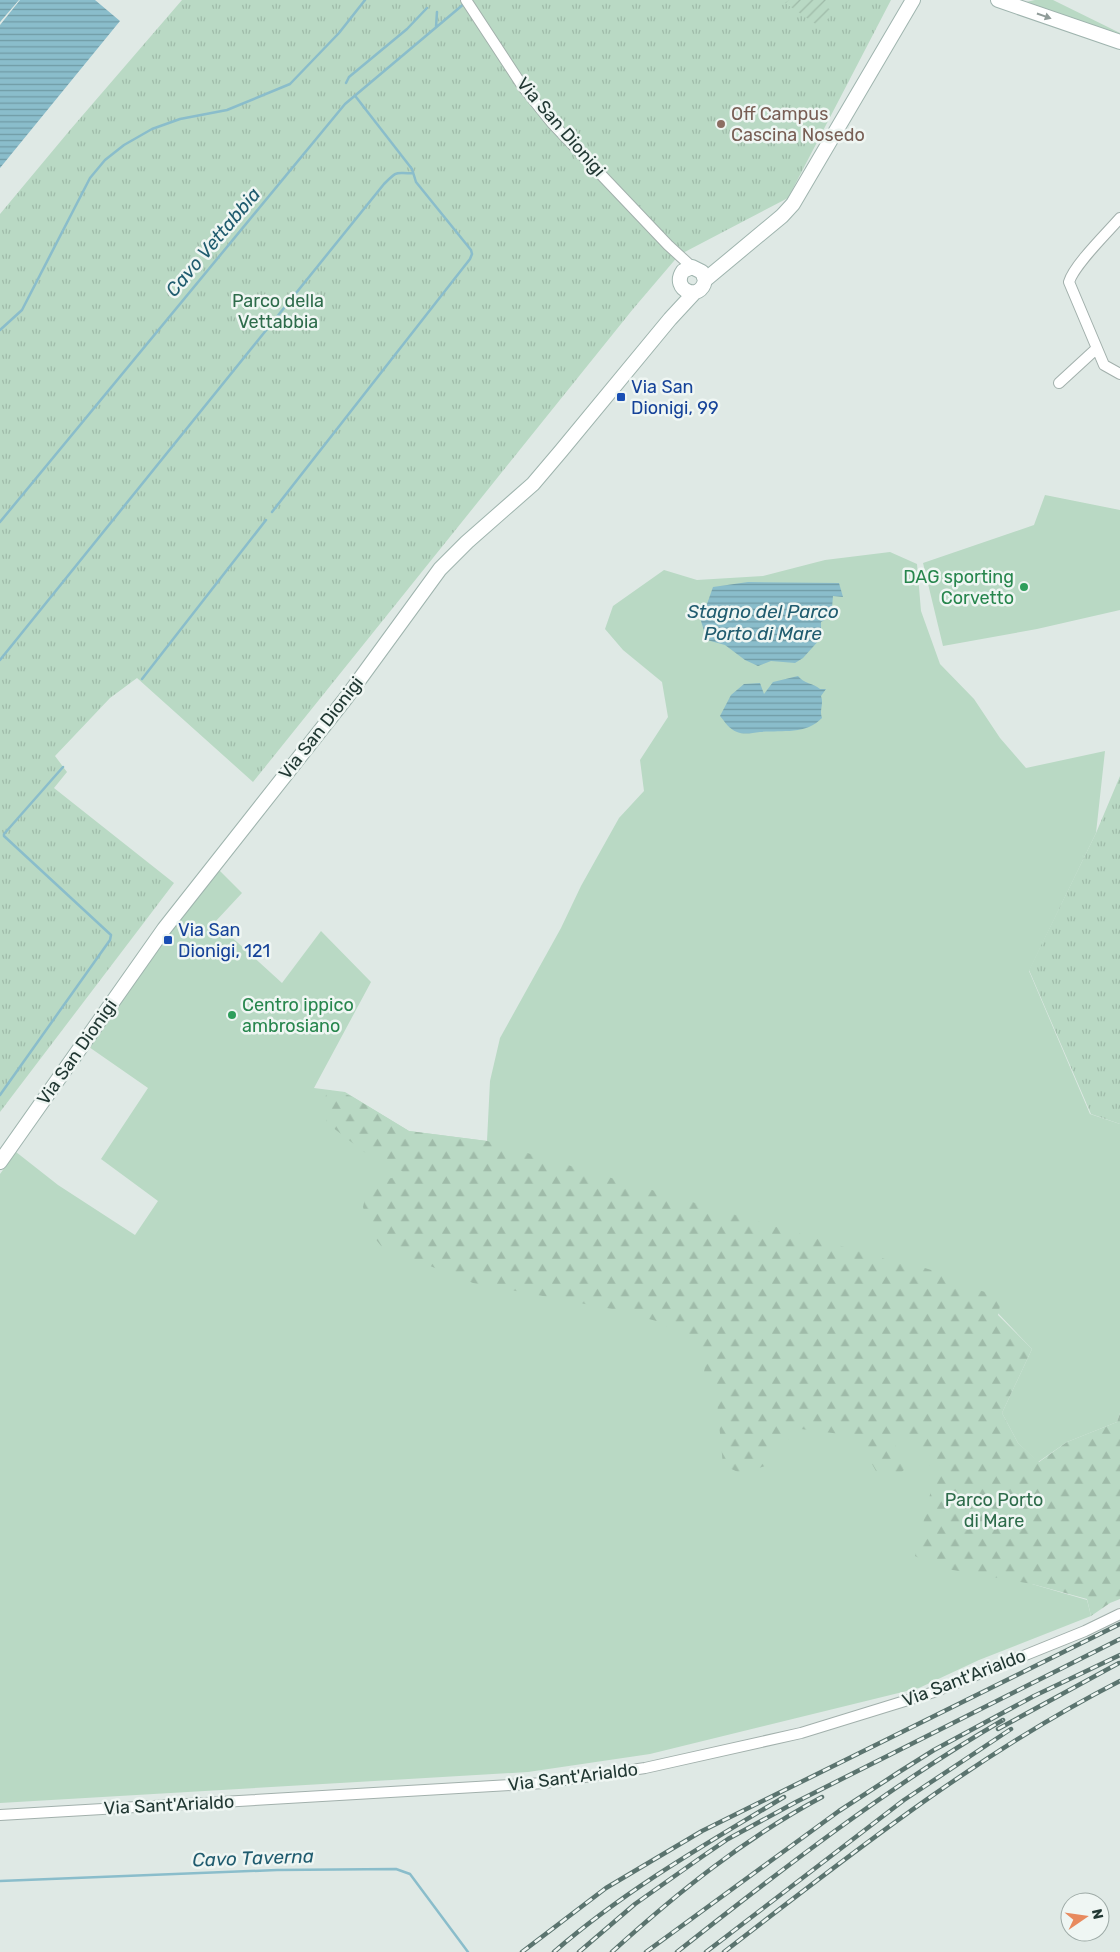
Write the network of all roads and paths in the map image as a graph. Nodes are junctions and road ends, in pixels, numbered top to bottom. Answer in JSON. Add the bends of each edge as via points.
{"nodes":[{"id":1,"x":914,"y":0,"type":"edge"},
{"id":2,"x":998,"y":0,"type":"edge"},
{"id":3,"x":468,"y":3,"type":"edge"},
{"id":4,"x":1120,"y":42,"type":"edge"},
{"id":5,"x":1120,"y":218,"type":"edge"},
{"id":6,"x":695,"y":272,"type":"junction"},
{"id":7,"x":689,"y":290,"type":"junction"},
{"id":8,"x":1096,"y":349,"type":"junction"},
{"id":9,"x":1120,"y":374,"type":"edge"},
{"id":10,"x":1059,"y":383,"type":"dead end"},
{"id":11,"x":0,"y":1162,"type":"edge"},
{"id":12,"x":1120,"y":1614,"type":"edge"},
{"id":13,"x":0,"y":1815,"type":"edge"}],
"edges":[{"from":1,"to":6,"type":"street","name":"Via San Dionigi","via":[[793,204],[734,255]]},
{"from":2,"to":4,"type":"street","one_way":true},
{"from":3,"to":6,"type":"street","name":"Via San Dionigi","via":[[523,87],[552,123]]},
{"from":5,"to":8,"type":"street","via":[[1069,282]]},
{"from":6,"to":7,"type":"street","name":"Via San Dionigi","via":[[702,288]]},
{"from":6,"to":7,"type":"street","name":"Via San Dionigi","via":[[680,278]]},
{"from":7,"to":11,"type":"street","name":"Via San Dionigi","via":[[670,319],[561,452],[533,483],[440,569],[346,698],[164,929]]},
{"from":8,"to":9,"type":"street","via":[[1104,366]]},
{"from":8,"to":10,"type":"street"},
{"from":12,"to":13,"type":"street","name":"Via Sant'Arialdo","via":[[934,1692],[801,1733],[645,1768],[544,1783]]}]}
